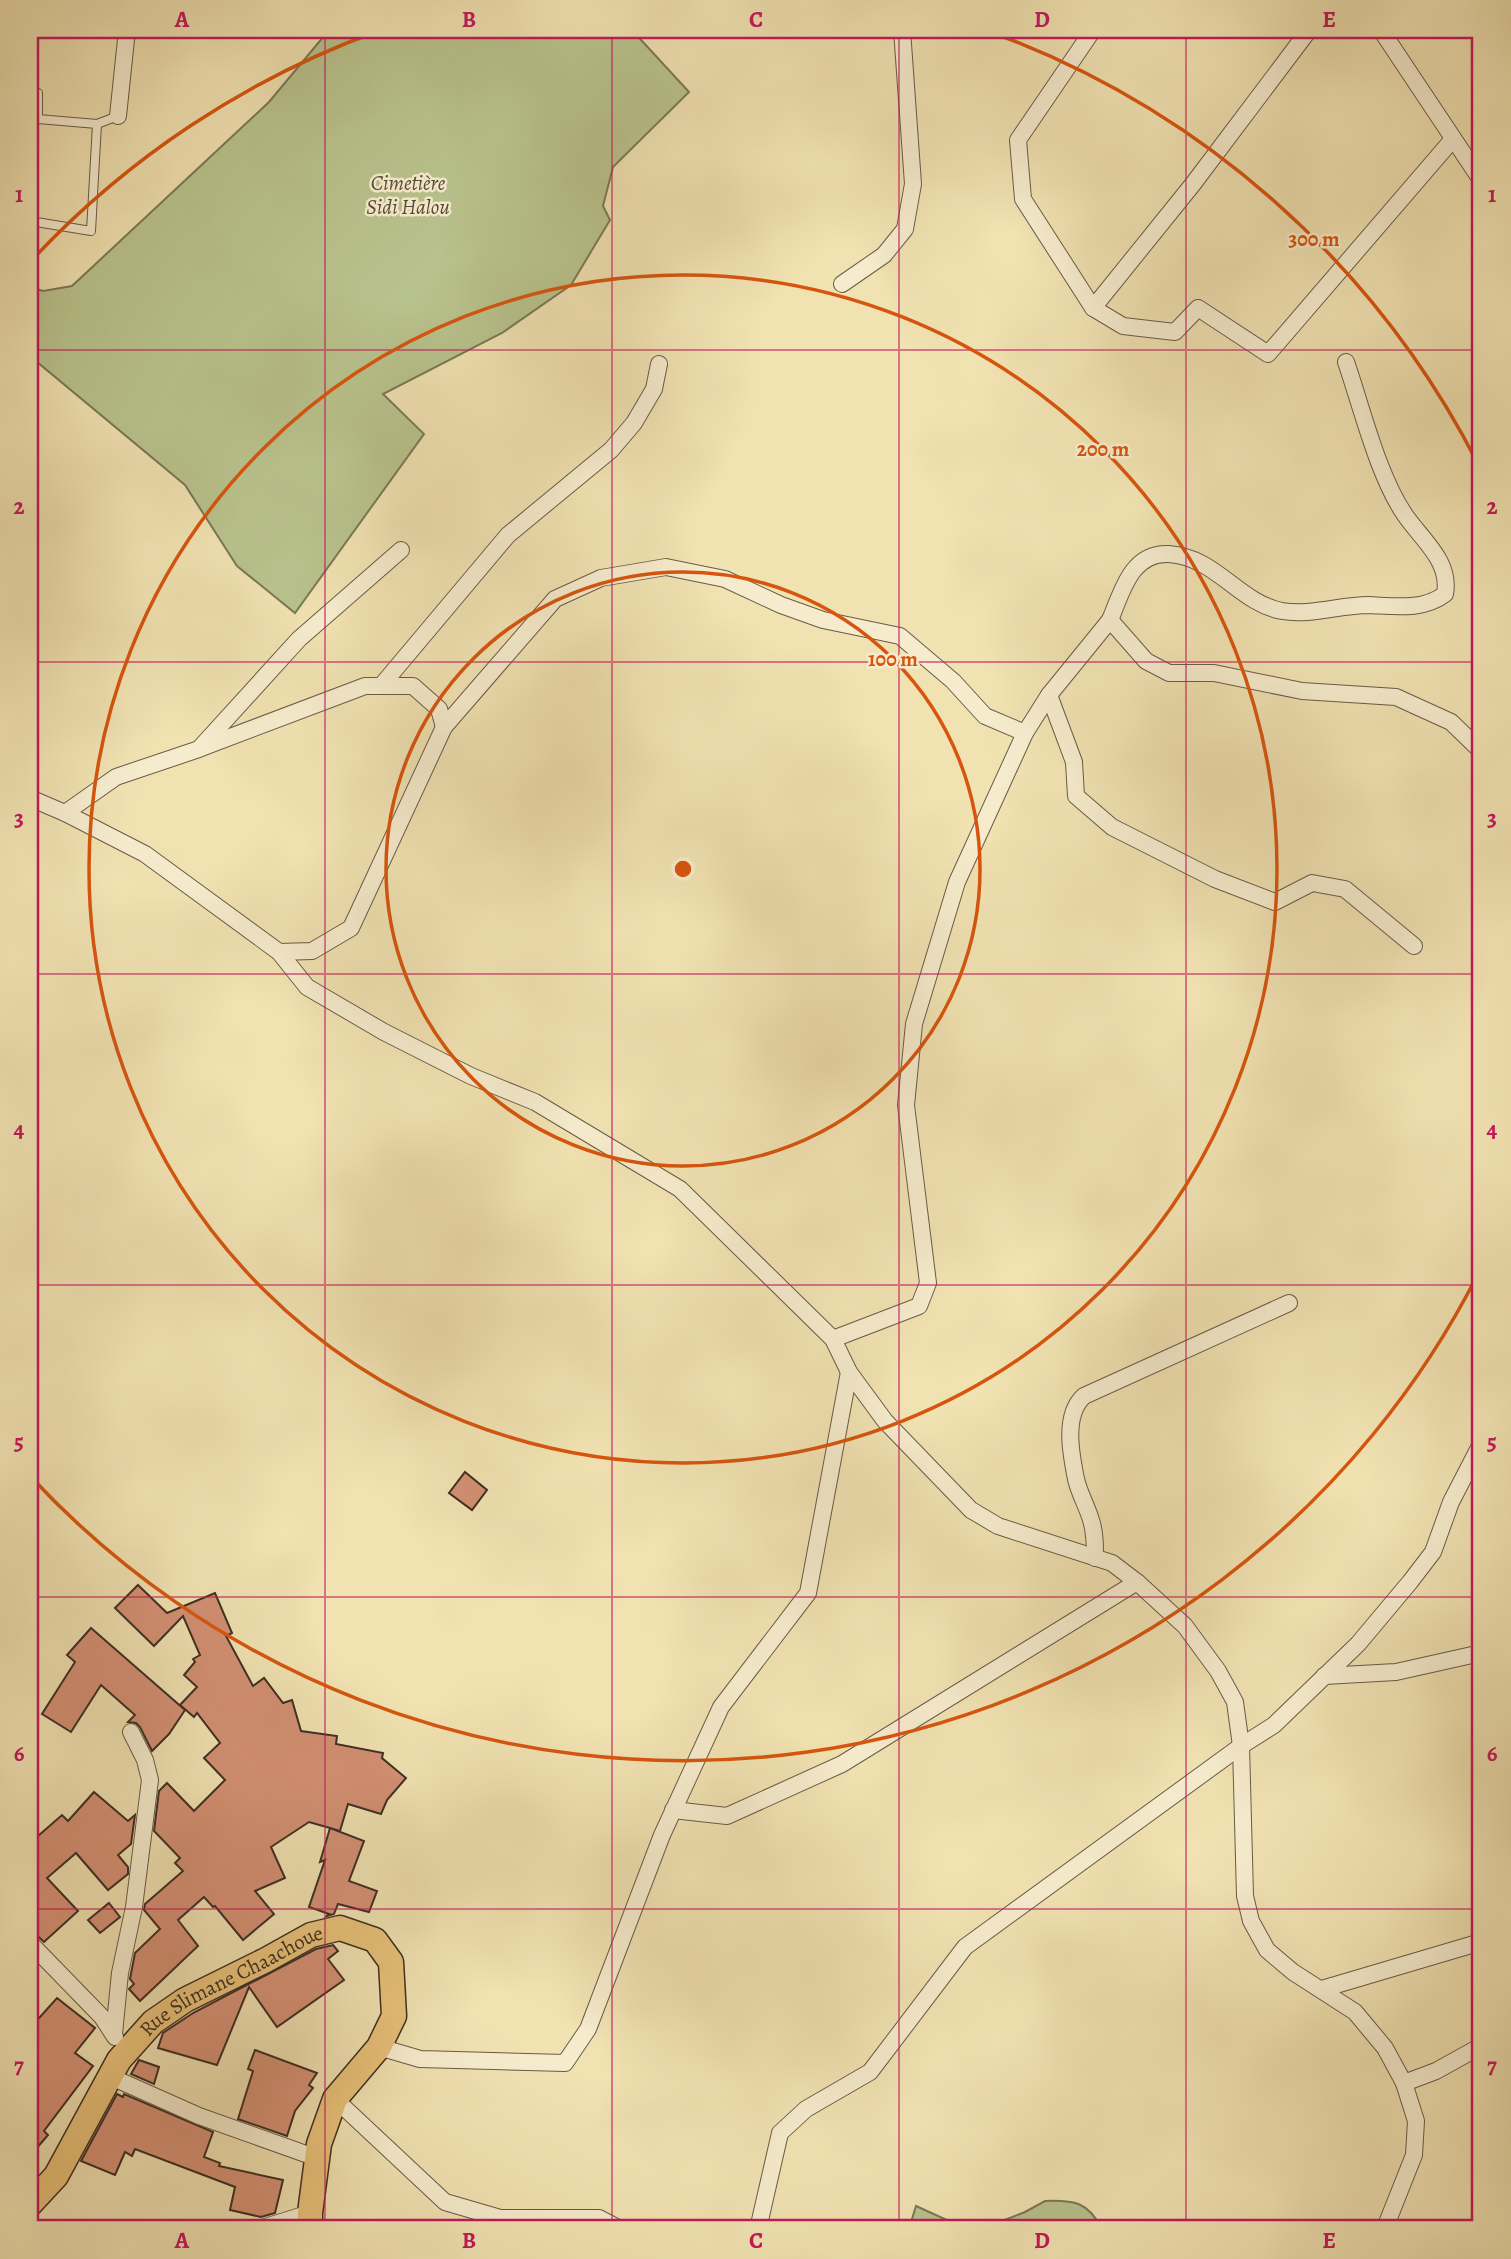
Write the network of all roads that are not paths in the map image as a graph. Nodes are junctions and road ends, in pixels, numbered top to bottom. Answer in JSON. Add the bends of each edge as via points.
{"nodes":[{"id":1,"x":127,"y":30,"type":"edge"},
{"id":2,"x":902,"y":30,"type":"edge"},
{"id":3,"x":1093,"y":30,"type":"edge"},
{"id":4,"x":1309,"y":30,"type":"edge"},
{"id":5,"x":1387,"y":31,"type":"edge"},
{"id":6,"x":30,"y":93,"type":"edge"},
{"id":7,"x":118,"y":116,"type":"joint"},
{"id":8,"x":97,"y":124,"type":"junction"},
{"id":9,"x":1453,"y":139,"type":"junction"},
{"id":10,"x":1481,"y":180,"type":"edge"},
{"id":11,"x":30,"y":222,"type":"edge"},
{"id":12,"x":842,"y":284,"type":"dead end"},
{"id":13,"x":1093,"y":308,"type":"junction"},
{"id":14,"x":1346,"y":362,"type":"dead end"},
{"id":15,"x":659,"y":364,"type":"dead end"},
{"id":16,"x":401,"y":550,"type":"dead end"},
{"id":17,"x":1110,"y":620,"type":"junction"},
{"id":18,"x":381,"y":686,"type":"junction"},
{"id":19,"x":1049,"y":695,"type":"junction"},
{"id":20,"x":444,"y":727,"type":"junction"},
{"id":21,"x":1026,"y":733,"type":"junction"},
{"id":22,"x":199,"y":749,"type":"junction"},
{"id":23,"x":1481,"y":751,"type":"edge"},
{"id":24,"x":30,"y":798,"type":"edge"},
{"id":25,"x":65,"y":813,"type":"junction"},
{"id":26,"x":1414,"y":946,"type":"dead end"},
{"id":27,"x":279,"y":952,"type":"junction"},
{"id":28,"x":1289,"y":1303,"type":"dead end"},
{"id":29,"x":833,"y":1339,"type":"junction"},
{"id":30,"x":849,"y":1372,"type":"junction"},
{"id":31,"x":1481,"y":1444,"type":"edge"},
{"id":32,"x":1096,"y":1558,"type":"junction"},
{"id":33,"x":1138,"y":1582,"type":"junction"},
{"id":34,"x":1481,"y":1653,"type":"edge"},
{"id":35,"x":1324,"y":1676,"type":"junction"},
{"id":36,"x":131,"y":1732,"type":"dead end"},
{"id":37,"x":1241,"y":1746,"type":"junction"},
{"id":38,"x":673,"y":1811,"type":"junction"},
{"id":39,"x":1481,"y":1941,"type":"edge"},
{"id":40,"x":30,"y":1943,"type":"edge"},
{"id":41,"x":1322,"y":1989,"type":"junction"},
{"id":42,"x":114,"y":2034,"type":"junction"},
{"id":43,"x":1481,"y":2046,"type":"edge"},
{"id":44,"x":379,"y":2047,"type":"junction"},
{"id":45,"x":114,"y":2068,"type":"junction"},
{"id":46,"x":1404,"y":2084,"type":"junction"},
{"id":47,"x":335,"y":2099,"type":"junction"},
{"id":48,"x":317,"y":2158,"type":"junction"},
{"id":49,"x":30,"y":2204,"type":"edge"},
{"id":50,"x":310,"y":2221,"type":"edge"},
{"id":51,"x":1385,"y":2228,"type":"edge"},
{"id":52,"x":259,"y":2229,"type":"edge"},
{"id":53,"x":620,"y":2229,"type":"edge"},
{"id":54,"x":758,"y":2229,"type":"edge"}],
"edges":[{"from":1,"to":7,"type":"street"},
{"from":2,"to":12,"type":"street","via":[[913,184],[905,229],[884,255]]},
{"from":3,"to":13,"type":"street","via":[[1018,141],[1023,199]]},
{"from":4,"to":13,"type":"street"},
{"from":5,"to":9,"type":"street"},
{"from":6,"to":8,"type":"lane","via":[[38,93],[38,119]]},
{"from":7,"to":8,"type":"lane"},
{"from":8,"to":11,"type":"lane","via":[[91,231]]},
{"from":9,"to":10,"type":"street"},
{"from":9,"to":13,"type":"street","via":[[1268,354],[1198,308],[1175,332],[1124,326]]},
{"from":14,"to":17,"type":"street","via":[[1388,487],[1444,566],[1445,594],[1434,603],[1410,606],[1282,611],[1260,603],[1184,555],[1157,554],[1129,574]]},
{"from":15,"to":18,"type":"street","via":[[654,389],[611,450],[508,535]]},
{"from":16,"to":22,"type":"street","via":[[299,639]]},
{"from":17,"to":19,"type":"street"},
{"from":17,"to":23,"type":"street","via":[[1146,662],[1169,673],[1214,673],[1302,691],[1395,698],[1451,722]]},
{"from":18,"to":20,"type":"street","via":[[413,686],[439,709]]},
{"from":18,"to":22,"type":"street","via":[[365,686]]},
{"from":19,"to":21,"type":"street"},
{"from":19,"to":26,"type":"street","via":[[1074,762],[1076,796],[1112,827],[1275,902],[1312,883],[1345,889]]},
{"from":20,"to":21,"type":"street","via":[[555,599],[601,578],[666,567],[725,579],[823,620],[900,636],[953,681],[985,716]]},
{"from":20,"to":27,"type":"street","via":[[351,928],[312,951]]},
{"from":21,"to":29,"type":"street","via":[[957,882],[914,1024],[906,1105],[929,1283],[919,1306]]},
{"from":22,"to":25,"type":"street","via":[[116,777]]},
{"from":24,"to":25,"type":"street"},
{"from":25,"to":27,"type":"street","via":[[145,854]]},
{"from":27,"to":29,"type":"street","via":[[307,987],[471,1076],[536,1102],[680,1189]]},
{"from":28,"to":32,"type":"street","via":[[1077,1403],[1072,1413],[1076,1479],[1092,1521]]},
{"from":29,"to":30,"type":"street"},
{"from":30,"to":32,"type":"street","via":[[885,1421],[971,1510],[998,1526]]},
{"from":30,"to":38,"type":"street","via":[[808,1593],[721,1707]]},
{"from":31,"to":35,"type":"street","via":[[1451,1502],[1433,1552],[1358,1644]]},
{"from":32,"to":33,"type":"street","via":[[1112,1563]]},
{"from":33,"to":37,"type":"street","via":[[1185,1626],[1218,1671],[1235,1702]]},
{"from":33,"to":38,"type":"street","via":[[842,1764],[727,1816]]},
{"from":34,"to":35,"type":"street","via":[[1396,1672]]},
{"from":35,"to":37,"type":"street","via":[[1274,1726]]},
{"from":36,"to":42,"type":"street","via":[[150,1780]]},
{"from":37,"to":41,"type":"street","via":[[1245,1896],[1251,1921],[1267,1950]]},
{"from":37,"to":54,"type":"street","via":[[965,1947],[870,2072],[806,2109],[780,2133]]},
{"from":38,"to":44,"type":"street","via":[[588,2029],[565,2063],[420,2060]]},
{"from":39,"to":41,"type":"street"},
{"from":40,"to":42,"type":"street"},
{"from":41,"to":46,"type":"street","via":[[1355,2012],[1385,2048]]},
{"from":42,"to":45,"type":"street"},
{"from":43,"to":46,"type":"street"},
{"from":44,"to":45,"type":"main road","name":"Rue Slimane Chaachoue","via":[[394,2016],[391,1962],[375,1940],[340,1928],[312,1935],[185,2000],[153,2022]]},
{"from":44,"to":47,"type":"main road","name":"Rue Slimane Chaachoue"},
{"from":45,"to":48,"type":"street","via":[[199,2116]]},
{"from":45,"to":49,"type":"main road","name":"Rue Slimane Chaachoue","via":[[56,2176]]},
{"from":46,"to":51,"type":"street","via":[[1416,2121],[1414,2155]]},
{"from":47,"to":48,"type":"main road","name":"Rue Slimane Chaachoue"},
{"from":47,"to":53,"type":"street","via":[[445,2202],[500,2218],[599,2218]]},
{"from":48,"to":50,"type":"main road","name":"Rue Slimane Chaachoue"},
{"from":50,"to":52,"type":"street"}]}
